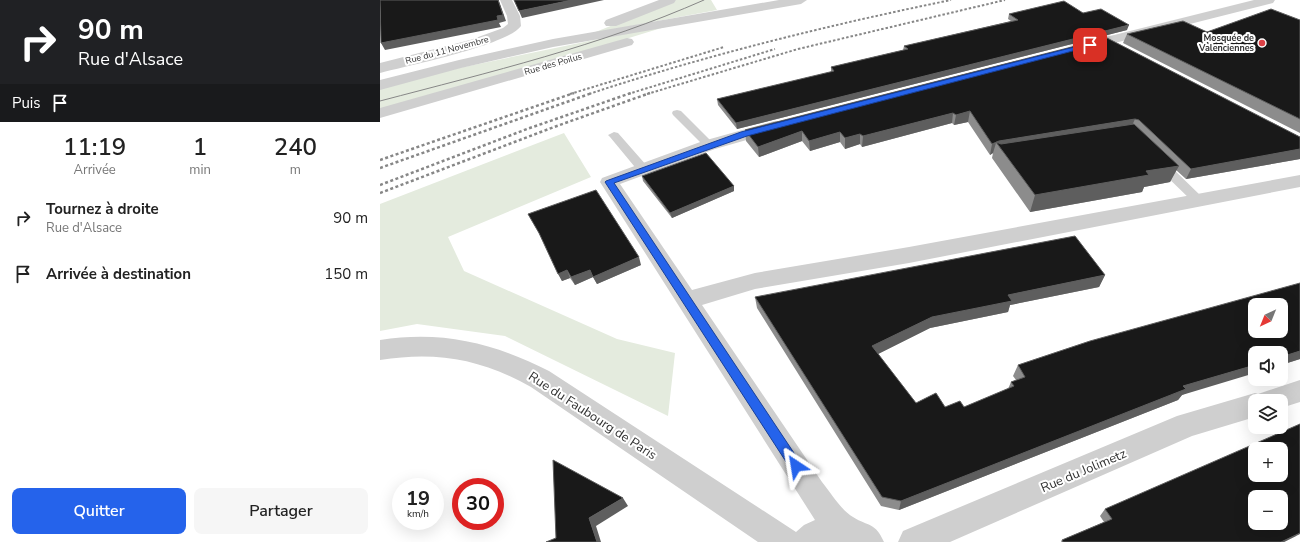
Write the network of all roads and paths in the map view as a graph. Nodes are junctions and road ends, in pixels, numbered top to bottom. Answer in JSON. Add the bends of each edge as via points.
{"nodes":[{"id":1,"x":506,"y":0,"type":"edge"},
{"id":2,"x":670,"y":0,"type":"edge"},
{"id":3,"x":1269,"y":0,"type":"edge"},
{"id":4,"x":794,"y":1,"type":"edge"},
{"id":5,"x":726,"y":13,"type":"junction"},
{"id":6,"x":1105,"y":41,"type":"junction"},
{"id":7,"x":553,"y":43,"type":"junction"},
{"id":8,"x":1067,"y":51,"type":"edge"},
{"id":9,"x":1126,"y":52,"type":"edge"},
{"id":10,"x":380,"y":68,"type":"edge"},
{"id":11,"x":380,"y":85,"type":"edge"},
{"id":12,"x":380,"y":113,"type":"edge"},
{"id":13,"x":677,"y":113,"type":"dead end"},
{"id":14,"x":790,"y":122,"type":"edge"},
{"id":15,"x":614,"y":135,"type":"dead end"},
{"id":16,"x":709,"y":145,"type":"junction"},
{"id":17,"x":1152,"y":156,"type":"edge"},
{"id":18,"x":643,"y":169,"type":"junction"},
{"id":19,"x":1300,"y":181,"type":"edge"},
{"id":20,"x":1198,"y":200,"type":"junction"},
{"id":21,"x":687,"y":300,"type":"junction"},
{"id":22,"x":380,"y":350,"type":"edge"},
{"id":23,"x":1300,"y":392,"type":"edge"},
{"id":24,"x":1288,"y":395,"type":"edge"},
{"id":25,"x":1248,"y":407,"type":"edge"},
{"id":26,"x":856,"y":536,"type":"edge"},
{"id":27,"x":785,"y":542,"type":"edge"},
{"id":28,"x":808,"y":542,"type":"edge"},
{"id":29,"x":914,"y":542,"type":"edge"}],
"edges":[{"from":1,"to":10,"type":"street","name":"Rue du 11 Novembre","via":[[515,22],[513,28],[495,37]]},
{"from":2,"to":7,"type":"street","via":[[600,28]]},
{"from":3,"to":6,"type":"street"},
{"from":4,"to":5,"type":"street","name":"Rue des Poilus"},
{"from":5,"to":7,"type":"street","name":"Rue des Poilus"},
{"from":5,"to":12,"type":"street","name":"Rue des Poilus"},
{"from":6,"to":8,"type":"street"},
{"from":6,"to":9,"type":"street"},
{"from":7,"to":11,"type":"street","name":"Rue des Poilus"},
{"from":13,"to":16,"type":"lane"},
{"from":14,"to":16,"type":"street"},
{"from":15,"to":18,"type":"lane"},
{"from":16,"to":18,"type":"street"},
{"from":17,"to":20,"type":"lane"},
{"from":18,"to":21,"type":"street","via":[[609,182]]},
{"from":19,"to":20,"type":"street"},
{"from":20,"to":21,"type":"street","via":[[909,255],[755,281]]},
{"from":21,"to":26,"type":"street","via":[[819,502],[830,516]]},
{"from":22,"to":27,"type":"street","name":"Rue du Faubourg de Paris","via":[[424,346],[466,349],[518,367],[540,379]]},
{"from":23,"to":24,"type":"street"},
{"from":25,"to":29,"type":"street","name":"Rue du Jolimetz","via":[[1187,425]]},
{"from":26,"to":28,"type":"street","via":[[825,531]]}]}
